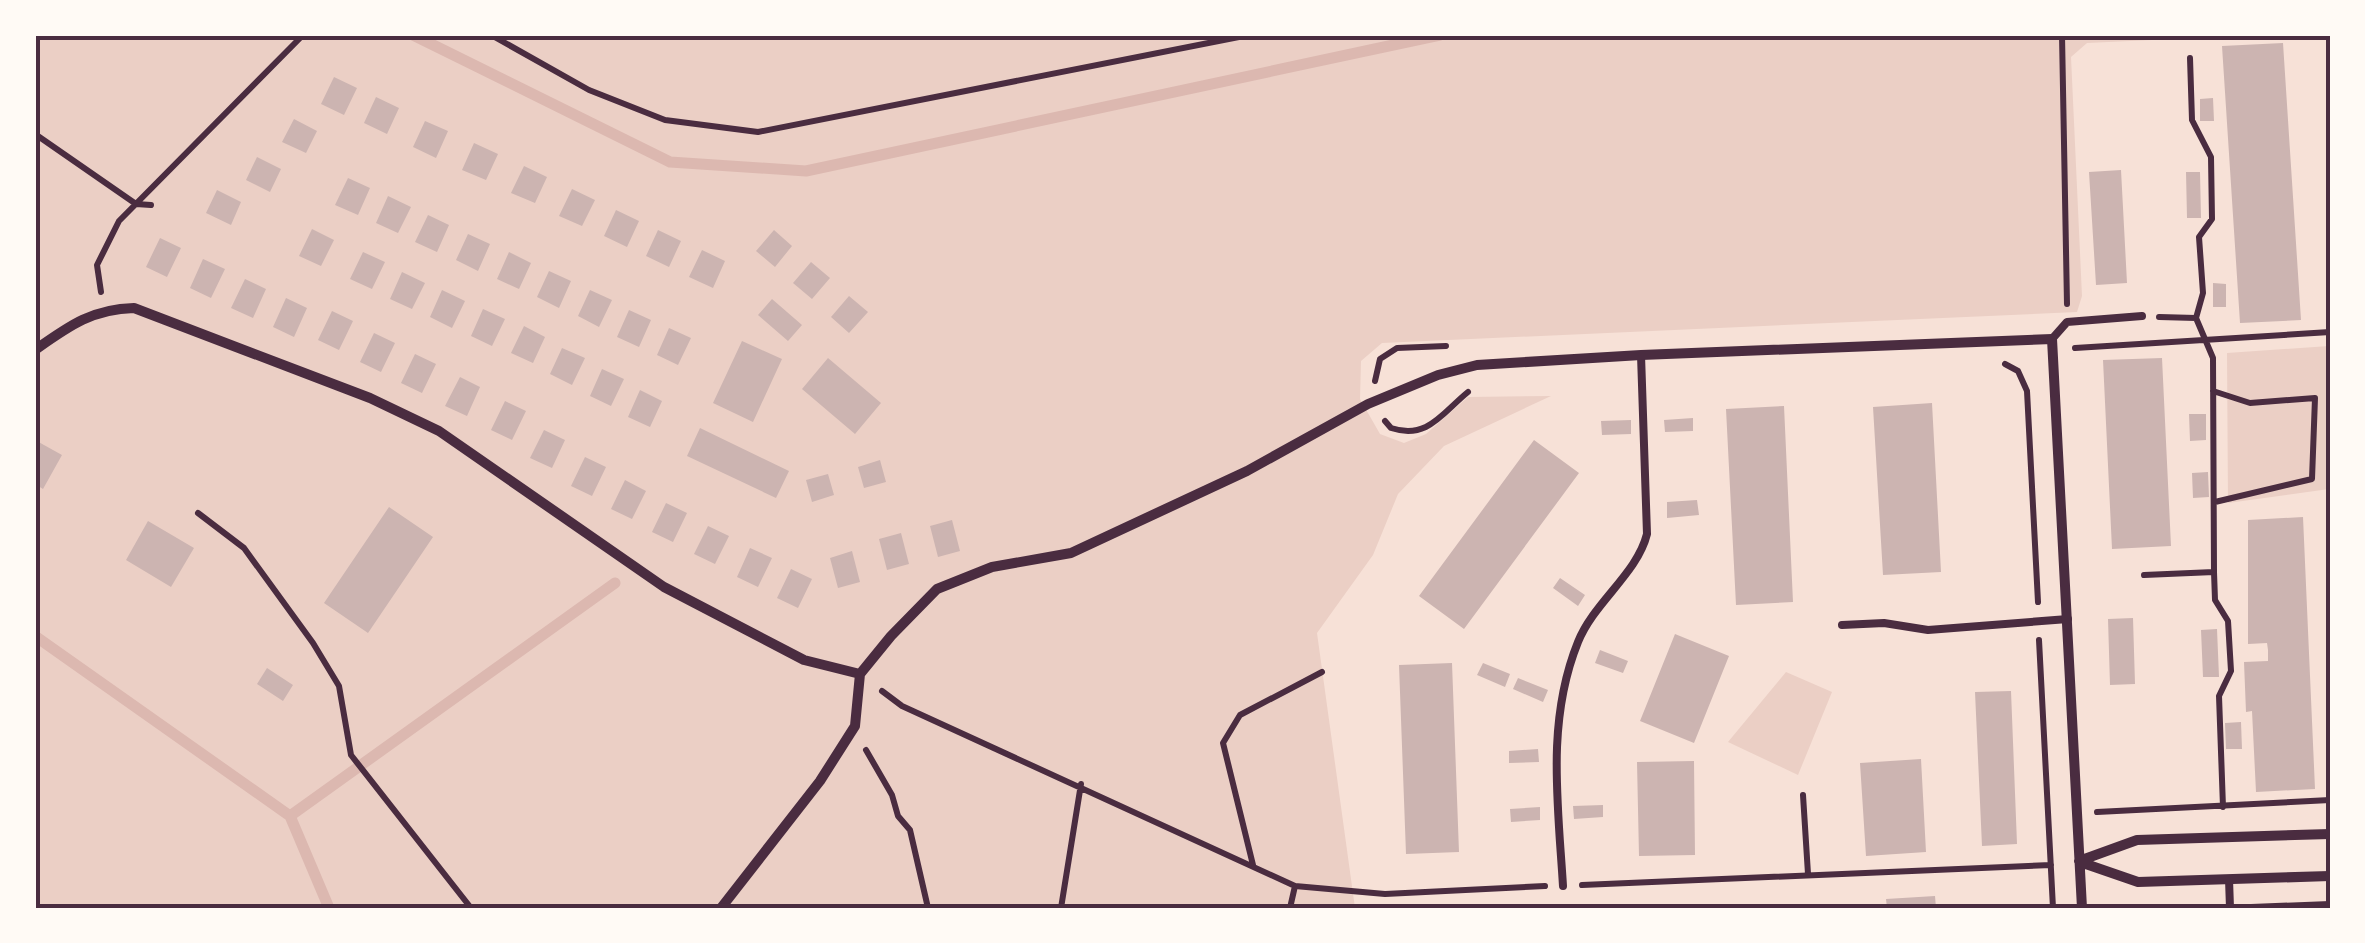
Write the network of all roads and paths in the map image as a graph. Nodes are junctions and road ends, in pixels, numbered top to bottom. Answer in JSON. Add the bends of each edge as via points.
{"nodes":[{"id":1,"x":303,"y":35,"type":"edge"},
{"id":2,"x":491,"y":35,"type":"edge"},
{"id":3,"x":1249,"y":35,"type":"edge"},
{"id":4,"x":2062,"y":35,"type":"edge"},
{"id":5,"x":2190,"y":58,"type":"dead end"},
{"id":6,"x":35,"y":134,"type":"edge"},
{"id":7,"x":136,"y":204,"type":"junction"},
{"id":8,"x":151,"y":205,"type":"dead end"},
{"id":9,"x":104,"y":308,"type":"junction"},
{"id":10,"x":2142,"y":316,"type":"joint"},
{"id":11,"x":2196,"y":318,"type":"junction"},
{"id":12,"x":2067,"y":322,"type":"junction"},
{"id":13,"x":2330,"y":332,"type":"edge"},
{"id":14,"x":2052,"y":339,"type":"junction"},
{"id":15,"x":2206,"y":340,"type":"junction"},
{"id":16,"x":2004,"y":342,"type":"junction"},
{"id":17,"x":2075,"y":348,"type":"dead end"},
{"id":18,"x":35,"y":350,"type":"edge"},
{"id":19,"x":1641,"y":355,"type":"junction"},
{"id":20,"x":2005,"y":364,"type":"junction"},
{"id":21,"x":1991,"y":365,"type":"dead end"},
{"id":22,"x":1480,"y":389,"type":"dead end"},
{"id":23,"x":2213,"y":391,"type":"junction"},
{"id":24,"x":1375,"y":401,"type":"junction"},
{"id":25,"x":2215,"y":502,"type":"junction"},
{"id":26,"x":198,"y":513,"type":"dead end"},
{"id":27,"x":2214,"y":566,"type":"junction"},
{"id":28,"x":2144,"y":575,"type":"dead end"},
{"id":29,"x":2068,"y":618,"type":"junction"},
{"id":30,"x":2038,"y":620,"type":"junction"},
{"id":31,"x":1842,"y":625,"type":"dead end"},
{"id":32,"x":1322,"y":672,"type":"dead end"},
{"id":33,"x":860,"y":674,"type":"junction"},
{"id":34,"x":855,"y":726,"type":"junction"},
{"id":35,"x":1081,"y":784,"type":"junction"},
{"id":36,"x":1803,"y":795,"type":"dead end"},
{"id":37,"x":2330,"y":800,"type":"edge"},
{"id":38,"x":2224,"y":806,"type":"junction"},
{"id":39,"x":2076,"y":814,"type":"junction"},
{"id":40,"x":2048,"y":817,"type":"junction"},
{"id":41,"x":2330,"y":834,"type":"edge"},
{"id":42,"x":2079,"y":861,"type":"junction"},
{"id":43,"x":2050,"y":865,"type":"junction"},
{"id":44,"x":1253,"y":866,"type":"junction"},
{"id":45,"x":1808,"y":874,"type":"junction"},
{"id":46,"x":2330,"y":876,"type":"edge"},
{"id":47,"x":2229,"y":880,"type":"junction"},
{"id":48,"x":1295,"y":886,"type":"junction"},
{"id":49,"x":1563,"y":886,"type":"junction"},
{"id":50,"x":2330,"y":904,"type":"edge"},
{"id":51,"x":470,"y":908,"type":"edge"},
{"id":52,"x":721,"y":908,"type":"edge"},
{"id":53,"x":928,"y":908,"type":"edge"},
{"id":54,"x":1061,"y":908,"type":"edge"},
{"id":55,"x":1290,"y":908,"type":"edge"},
{"id":56,"x":2053,"y":908,"type":"edge"},
{"id":57,"x":2082,"y":908,"type":"edge"},
{"id":58,"x":2231,"y":908,"type":"edge"}],
"edges":[{"from":1,"to":7,"type":"path"},
{"from":2,"to":3,"type":"path","via":[[589,90],[664,120],[758,132]]},
{"from":4,"to":12,"type":"path"},
{"from":5,"to":11,"type":"path","via":[[2192,120],[2211,157],[2212,219],[2199,237],[2203,293]]},
{"from":6,"to":7,"type":"path"},
{"from":7,"to":8,"type":"path"},
{"from":7,"to":9,"type":"path","via":[[119,221],[97,265]]},
{"from":9,"to":18,"type":"street"},
{"from":9,"to":33,"type":"street","via":[[134,308],[439,431],[664,587],[804,660]]},
{"from":10,"to":11,"type":"path"},
{"from":10,"to":12,"type":"lane"},
{"from":11,"to":15,"type":"path"},
{"from":12,"to":14,"type":"lane"},
{"from":13,"to":15,"type":"path"},
{"from":14,"to":16,"type":"street"},
{"from":14,"to":29,"type":"street"},
{"from":15,"to":17,"type":"path"},
{"from":15,"to":23,"type":"path"},
{"from":16,"to":19,"type":"street"},
{"from":16,"to":20,"type":"path"},
{"from":19,"to":24,"type":"street","via":[[1478,365]]},
{"from":19,"to":49,"type":"lane","via":[[1647,534],[1642,552],[1599,602],[1578,642],[1561,702],[1554,756]]},
{"from":20,"to":21,"type":"path"},
{"from":20,"to":30,"type":"path","via":[[2018,371],[2027,390]]},
{"from":22,"to":24,"type":"path","via":[[1465,393],[1416,433],[1391,428]]},
{"from":23,"to":25,"type":"path"},
{"from":23,"to":25,"type":"path","via":[[2250,403],[2315,398],[2312,479]]},
{"from":24,"to":33,"type":"street","via":[[1248,471],[1071,552],[992,567],[937,589]]},
{"from":25,"to":27,"type":"path"},
{"from":26,"to":51,"type":"path","via":[[244,548],[312,643],[339,686],[351,755]]},
{"from":27,"to":28,"type":"path","via":[[2214,572]]},
{"from":27,"to":38,"type":"path","via":[[2215,600],[2228,621],[2231,671],[2219,696]]},
{"from":29,"to":30,"type":"lane"},
{"from":29,"to":39,"type":"street"},
{"from":30,"to":31,"type":"lane","via":[[1928,630]]},
{"from":30,"to":40,"type":"path"},
{"from":32,"to":44,"type":"path","via":[[1240,715],[1224,743]]},
{"from":33,"to":34,"type":"street"},
{"from":33,"to":35,"type":"path","via":[[902,706]]},
{"from":34,"to":52,"type":"street"},
{"from":34,"to":53,"type":"path","via":[[910,830]]},
{"from":35,"to":44,"type":"path"},
{"from":35,"to":54,"type":"path"},
{"from":36,"to":45,"type":"path"},
{"from":37,"to":38,"type":"path"},
{"from":38,"to":39,"type":"path"},
{"from":39,"to":40,"type":"path"},
{"from":39,"to":42,"type":"street"},
{"from":40,"to":43,"type":"path"},
{"from":41,"to":42,"type":"street","via":[[2137,840]]},
{"from":42,"to":47,"type":"street","via":[[2138,882]]},
{"from":42,"to":57,"type":"street"},
{"from":43,"to":45,"type":"path"},
{"from":43,"to":56,"type":"path"},
{"from":44,"to":48,"type":"path"},
{"from":45,"to":49,"type":"path"},
{"from":46,"to":47,"type":"street"},
{"from":47,"to":58,"type":"lane"},
{"from":48,"to":49,"type":"path","via":[[1385,894]]},
{"from":48,"to":55,"type":"path"},
{"from":50,"to":58,"type":"path"}]}
